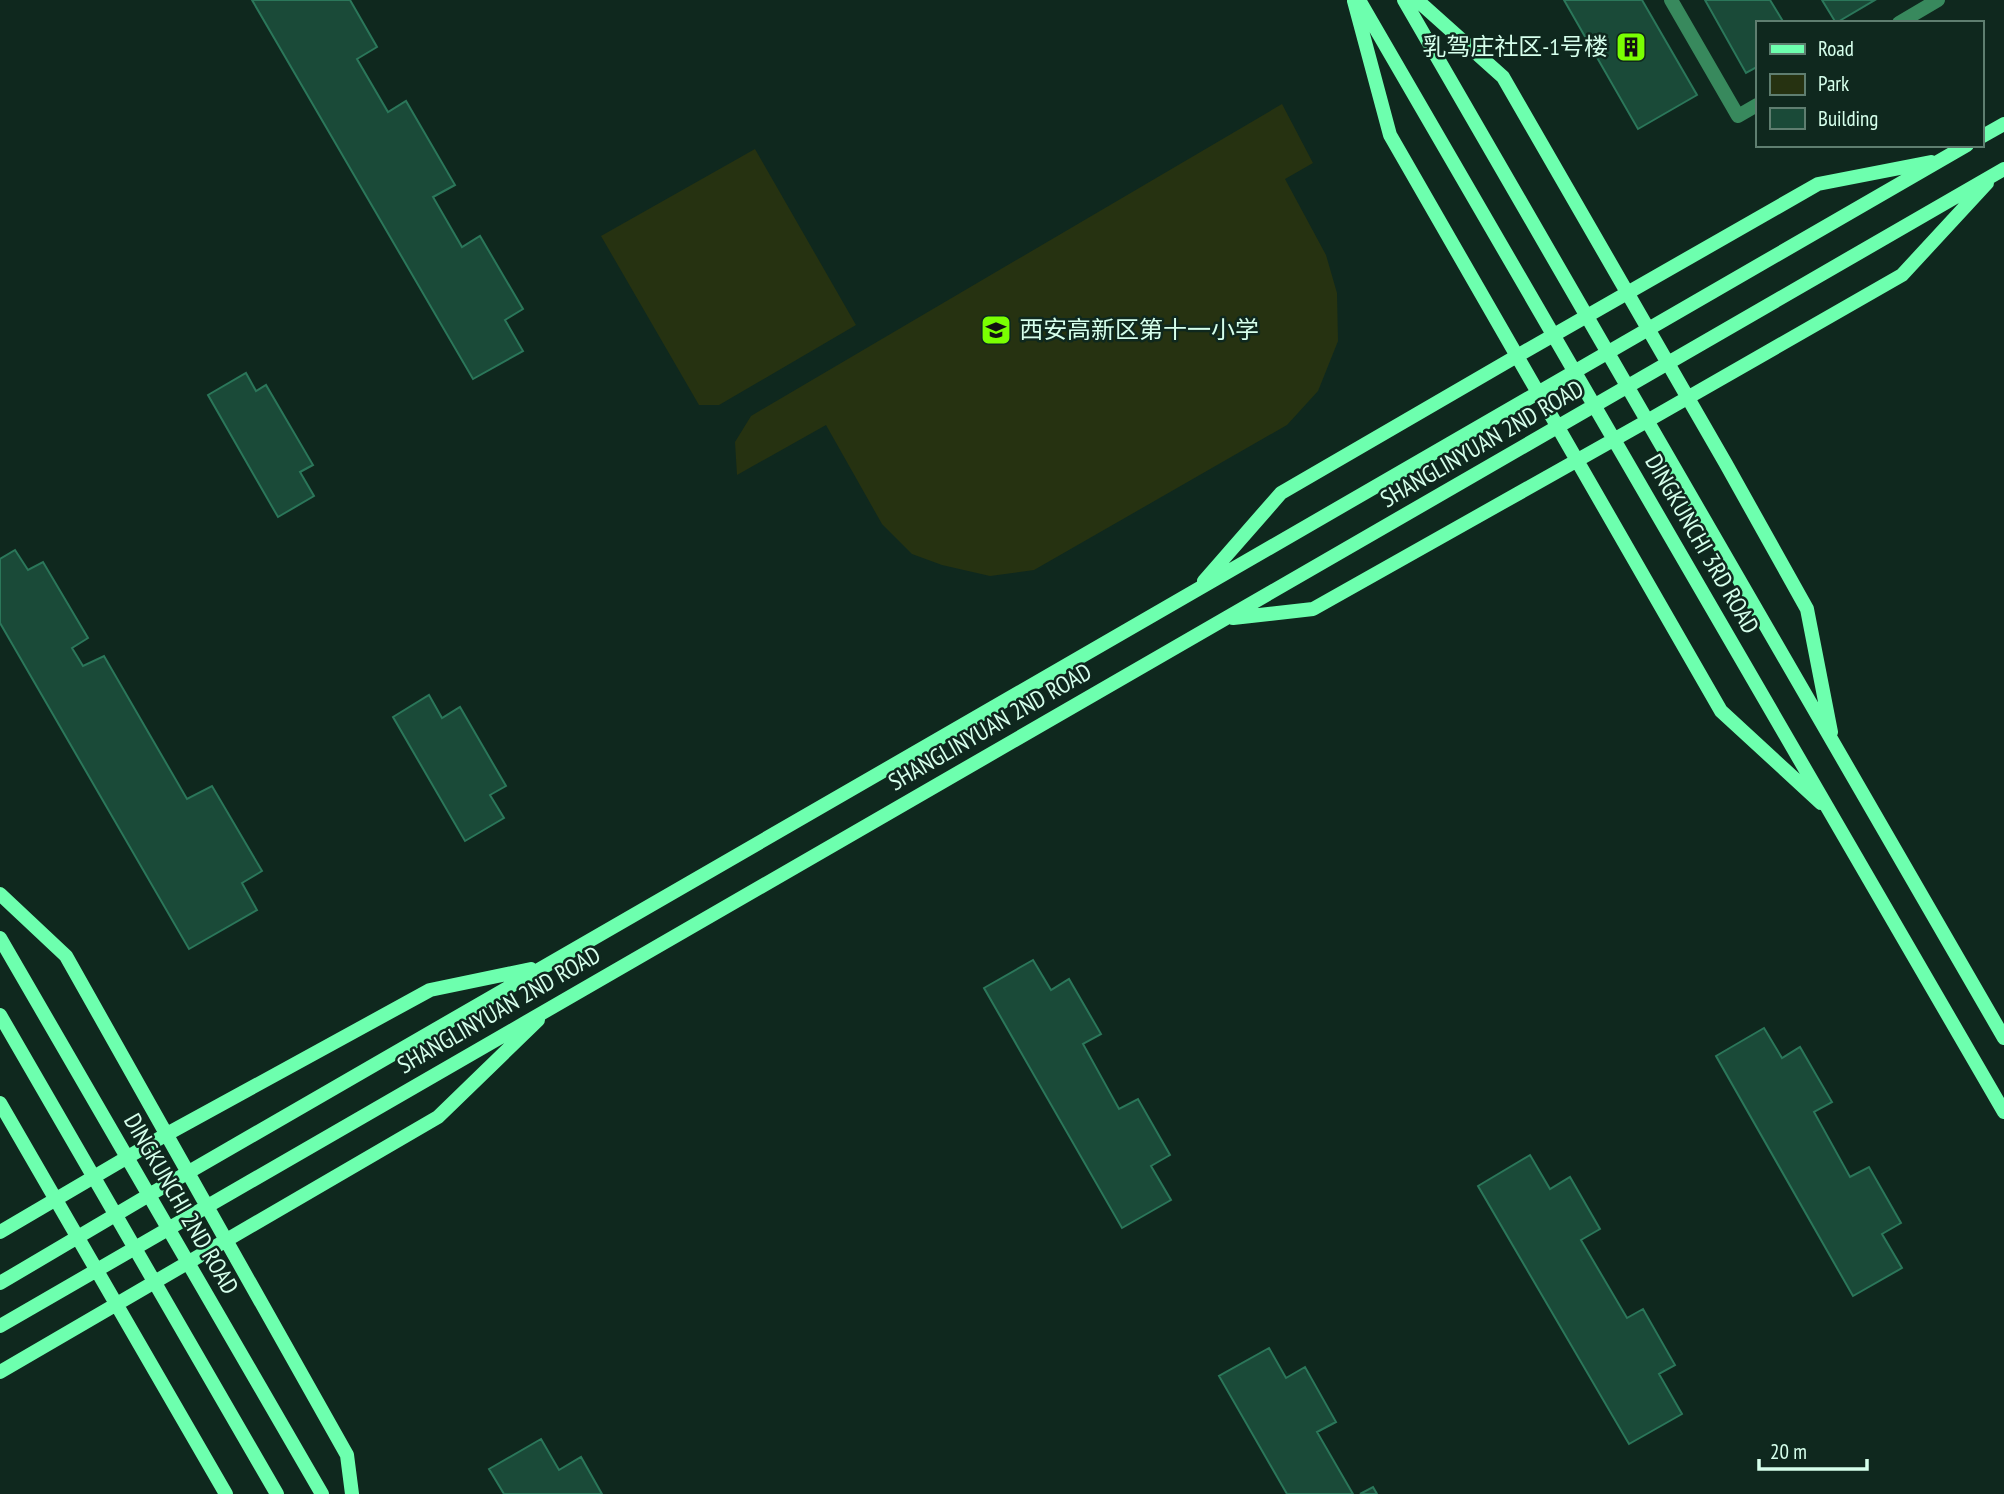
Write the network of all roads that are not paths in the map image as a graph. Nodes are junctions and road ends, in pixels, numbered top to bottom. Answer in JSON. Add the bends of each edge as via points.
{"nodes":[{"id":1,"x":1354,"y":0,"type":"edge"},
{"id":2,"x":1359,"y":0,"type":"edge"},
{"id":3,"x":1404,"y":0,"type":"edge"},
{"id":4,"x":1417,"y":0,"type":"edge"},
{"id":5,"x":1671,"y":0,"type":"edge"},
{"id":6,"x":1938,"y":0,"type":"edge"},
{"id":7,"x":1902,"y":21,"type":"edge"},
{"id":8,"x":1756,"y":106,"type":"edge"},
{"id":9,"x":2004,"y":124,"type":"edge"},
{"id":10,"x":1983,"y":136,"type":"edge"},
{"id":11,"x":1964,"y":147,"type":"edge"},
{"id":12,"x":1943,"y":159,"type":"junction"},
{"id":13,"x":2000,"y":171,"type":"edge"},
{"id":14,"x":1628,"y":293,"type":"junction"},
{"id":15,"x":1587,"y":317,"type":"junction"},
{"id":16,"x":1649,"y":329,"type":"junction"},
{"id":17,"x":1554,"y":336,"type":"junction"},
{"id":18,"x":1608,"y":352,"type":"junction"},
{"id":19,"x":1517,"y":356,"type":"junction"},
{"id":20,"x":1668,"y":363,"type":"junction"},
{"id":21,"x":1575,"y":371,"type":"junction"},
{"id":22,"x":1627,"y":387,"type":"junction"},
{"id":23,"x":1538,"y":393,"type":"junction"},
{"id":24,"x":1688,"y":398,"type":"junction"},
{"id":25,"x":1595,"y":405,"type":"junction"},
{"id":26,"x":1647,"y":421,"type":"junction"},
{"id":27,"x":1558,"y":427,"type":"junction"},
{"id":28,"x":1615,"y":439,"type":"junction"},
{"id":29,"x":1577,"y":461,"type":"junction"},
{"id":30,"x":1196,"y":590,"type":"junction"},
{"id":31,"x":1224,"y":619,"type":"junction"},
{"id":32,"x":1834,"y":744,"type":"junction"},
{"id":33,"x":1831,"y":813,"type":"junction"},
{"id":34,"x":0,"y":894,"type":"edge"},
{"id":35,"x":0,"y":938,"type":"edge"},
{"id":36,"x":543,"y":967,"type":"junction"},
{"id":37,"x":554,"y":1004,"type":"junction"},
{"id":38,"x":0,"y":1015,"type":"edge"},
{"id":39,"x":2004,"y":1038,"type":"edge"},
{"id":40,"x":0,"y":1103,"type":"edge"},
{"id":41,"x":2004,"y":1112,"type":"edge"},
{"id":42,"x":167,"y":1134,"type":"junction"},
{"id":43,"x":128,"y":1158,"type":"junction"},
{"id":44,"x":188,"y":1172,"type":"junction"},
{"id":45,"x":94,"y":1178,"type":"junction"},
{"id":46,"x":149,"y":1195,"type":"junction"},
{"id":47,"x":55,"y":1199,"type":"junction"},
{"id":48,"x":207,"y":1204,"type":"junction"},
{"id":49,"x":116,"y":1216,"type":"junction"},
{"id":50,"x":167,"y":1227,"type":"junction"},
{"id":51,"x":0,"y":1232,"type":"edge"},
{"id":52,"x":77,"y":1238,"type":"junction"},
{"id":53,"x":227,"y":1240,"type":"junction"},
{"id":54,"x":134,"y":1248,"type":"junction"},
{"id":55,"x":189,"y":1264,"type":"junction"},
{"id":56,"x":95,"y":1270,"type":"junction"},
{"id":57,"x":0,"y":1283,"type":"edge"},
{"id":58,"x":155,"y":1283,"type":"junction"},
{"id":59,"x":116,"y":1306,"type":"junction"},
{"id":60,"x":0,"y":1326,"type":"edge"},
{"id":61,"x":0,"y":1372,"type":"edge"},
{"id":62,"x":226,"y":1494,"type":"edge"},
{"id":63,"x":277,"y":1494,"type":"edge"},
{"id":64,"x":322,"y":1494,"type":"edge"},
{"id":65,"x":352,"y":1494,"type":"edge"}],
"edges":[{"from":1,"to":19,"type":"street","via":[[1390,135]]},
{"from":2,"to":17,"type":"street","name":"DINGKUNCHI 3RD ROAD"},
{"from":3,"to":15,"type":"street","name":"DINGKUNCHI 3RD ROAD"},
{"from":4,"to":14,"type":"street","via":[[1503,77]]},
{"from":5,"to":8,"type":"street","via":[[1738,116]]},
{"from":6,"to":7,"type":"street"},
{"from":9,"to":10,"type":"street"},
{"from":11,"to":12,"type":"street","name":"SHANGLINYUAN 2ND ROAD"},
{"from":12,"to":14,"type":"street","via":[[1818,184]]},
{"from":12,"to":16,"type":"street","name":"SHANGLINYUAN 2ND ROAD"},
{"from":13,"to":20,"type":"street","name":"SHANGLINYUAN 2ND ROAD"},
{"from":13,"to":24,"type":"street","via":[[1902,275]]},
{"from":14,"to":15,"type":"street"},
{"from":14,"to":16,"type":"street"},
{"from":15,"to":17,"type":"street"},
{"from":15,"to":18,"type":"street","name":"DINGKUNCHI 3RD ROAD"},
{"from":16,"to":18,"type":"street","name":"SHANGLINYUAN 2ND ROAD"},
{"from":16,"to":20,"type":"street"},
{"from":17,"to":19,"type":"street"},
{"from":17,"to":21,"type":"street","name":"DINGKUNCHI 3RD ROAD"},
{"from":18,"to":21,"type":"street","name":"SHANGLINYUAN 2ND ROAD"},
{"from":18,"to":22,"type":"street","name":"DINGKUNCHI 3RD ROAD"},
{"from":19,"to":23,"type":"street"},
{"from":19,"to":30,"type":"street","via":[[1281,493]]},
{"from":20,"to":22,"type":"street","name":"SHANGLINYUAN 2ND ROAD"},
{"from":20,"to":24,"type":"street"},
{"from":21,"to":23,"type":"street","name":"SHANGLINYUAN 2ND ROAD"},
{"from":21,"to":25,"type":"street","name":"DINGKUNCHI 3RD ROAD"},
{"from":22,"to":25,"type":"street","name":"SHANGLINYUAN 2ND ROAD"},
{"from":22,"to":26,"type":"street","name":"DINGKUNCHI 3RD ROAD"},
{"from":23,"to":27,"type":"street"},
{"from":23,"to":30,"type":"street","name":"SHANGLINYUAN 2ND ROAD"},
{"from":24,"to":26,"type":"street"},
{"from":24,"to":32,"type":"street","via":[[1807,609]]},
{"from":25,"to":27,"type":"street","name":"SHANGLINYUAN 2ND ROAD"},
{"from":25,"to":28,"type":"street","name":"DINGKUNCHI 3RD ROAD"},
{"from":26,"to":28,"type":"street"},
{"from":26,"to":32,"type":"street","name":"DINGKUNCHI 3RD ROAD"},
{"from":27,"to":29,"type":"street"},
{"from":27,"to":31,"type":"street","name":"SHANGLINYUAN 2ND ROAD"},
{"from":28,"to":29,"type":"street"},
{"from":28,"to":33,"type":"street","name":"DINGKUNCHI 3RD ROAD"},
{"from":29,"to":31,"type":"street","via":[[1313,609]]},
{"from":29,"to":33,"type":"street","via":[[1721,711]]},
{"from":30,"to":36,"type":"street","name":"SHANGLINYUAN 2ND ROAD"},
{"from":31,"to":37,"type":"street","name":"SHANGLINYUAN 2ND ROAD"},
{"from":32,"to":39,"type":"street","name":"DINGKUNCHI 3RD ROAD"},
{"from":33,"to":41,"type":"street","name":"DINGKUNCHI 3RD ROAD"},
{"from":34,"to":42,"type":"street","via":[[66,956]]},
{"from":35,"to":43,"type":"street","name":"DINGKUNCHI 2ND ROAD"},
{"from":36,"to":42,"type":"street","via":[[430,989]]},
{"from":36,"to":44,"type":"street","name":"SHANGLINYUAN 2ND ROAD"},
{"from":37,"to":48,"type":"street","name":"SHANGLINYUAN 2ND ROAD"},
{"from":37,"to":53,"type":"street","via":[[439,1117]]},
{"from":38,"to":45,"type":"street"},
{"from":40,"to":47,"type":"street"},
{"from":42,"to":43,"type":"street"},
{"from":42,"to":44,"type":"street"},
{"from":43,"to":45,"type":"street"},
{"from":43,"to":46,"type":"street","name":"DINGKUNCHI 2ND ROAD"},
{"from":44,"to":46,"type":"street","name":"SHANGLINYUAN 2ND ROAD"},
{"from":44,"to":48,"type":"street"},
{"from":45,"to":47,"type":"street"},
{"from":45,"to":49,"type":"street"},
{"from":46,"to":49,"type":"street","name":"SHANGLINYUAN 2ND ROAD"},
{"from":46,"to":50,"type":"street","name":"DINGKUNCHI 2ND ROAD"},
{"from":47,"to":51,"type":"street"},
{"from":47,"to":52,"type":"street"},
{"from":48,"to":50,"type":"street","name":"SHANGLINYUAN 2ND ROAD"},
{"from":48,"to":53,"type":"street"},
{"from":49,"to":52,"type":"street","name":"SHANGLINYUAN 2ND ROAD"},
{"from":49,"to":54,"type":"street"},
{"from":50,"to":54,"type":"street","name":"SHANGLINYUAN 2ND ROAD"},
{"from":50,"to":55,"type":"street","name":"DINGKUNCHI 2ND ROAD"},
{"from":52,"to":56,"type":"street"},
{"from":52,"to":57,"type":"street","name":"SHANGLINYUAN 2ND ROAD"},
{"from":53,"to":55,"type":"street"},
{"from":53,"to":65,"type":"street","via":[[347,1455]]},
{"from":54,"to":56,"type":"street","name":"SHANGLINYUAN 2ND ROAD"},
{"from":54,"to":58,"type":"street"},
{"from":55,"to":58,"type":"street"},
{"from":55,"to":64,"type":"street","name":"DINGKUNCHI 2ND ROAD"},
{"from":56,"to":59,"type":"street"},
{"from":56,"to":60,"type":"street","name":"SHANGLINYUAN 2ND ROAD"},
{"from":58,"to":59,"type":"street"},
{"from":58,"to":63,"type":"street"},
{"from":59,"to":61,"type":"street"},
{"from":59,"to":62,"type":"street"}]}
